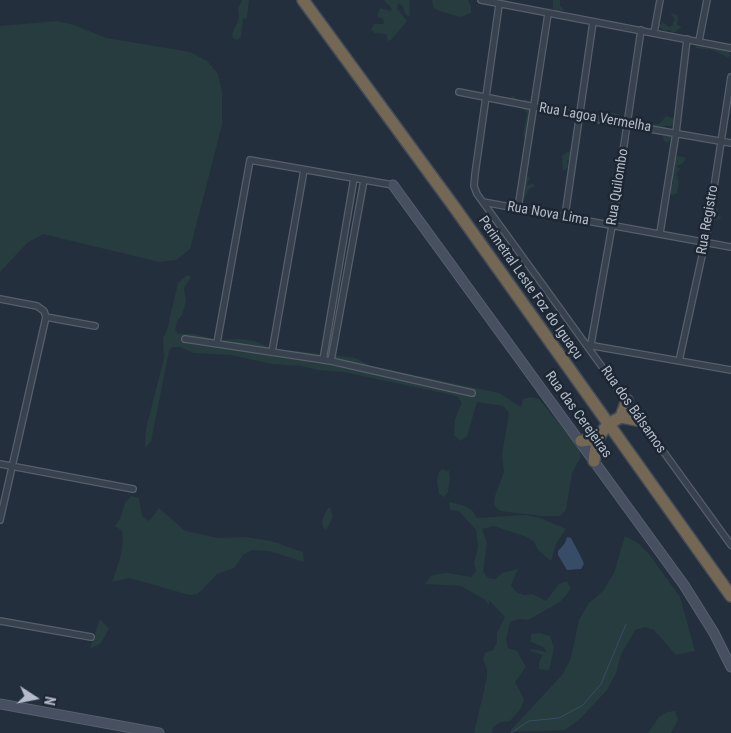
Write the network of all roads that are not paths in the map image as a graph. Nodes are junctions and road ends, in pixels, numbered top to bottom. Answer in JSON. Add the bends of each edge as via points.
{"nodes":[{"id":1,"x":302,"y":0,"type":"edge"},
{"id":2,"x":481,"y":0,"type":"edge"},
{"id":3,"x":660,"y":0,"type":"edge"},
{"id":4,"x":707,"y":0,"type":"edge"},
{"id":5,"x":499,"y":5,"type":"junction"},
{"id":6,"x":548,"y":14,"type":"junction"},
{"id":7,"x":593,"y":22,"type":"junction"},
{"id":8,"x":641,"y":30,"type":"junction"},
{"id":9,"x":654,"y":33,"type":"junction"},
{"id":10,"x":687,"y":39,"type":"junction"},
{"id":11,"x":699,"y":41,"type":"junction"},
{"id":12,"x":731,"y":48,"type":"edge"},
{"id":13,"x":731,"y":77,"type":"edge"},
{"id":14,"x":459,"y":92,"type":"dead end"},
{"id":15,"x":487,"y":97,"type":"junction"},
{"id":16,"x":534,"y":107,"type":"junction"},
{"id":17,"x":580,"y":115,"type":"junction"},
{"id":18,"x":628,"y":125,"type":"junction"},
{"id":19,"x":676,"y":133,"type":"junction"},
{"id":20,"x":721,"y":141,"type":"junction"},
{"id":21,"x":731,"y":142,"type":"edge"},
{"id":22,"x":304,"y":170,"type":"junction"},
{"id":23,"x":354,"y":178,"type":"junction"},
{"id":24,"x":364,"y":180,"type":"junction"},
{"id":25,"x":393,"y":185,"type":"joint"},
{"id":26,"x":483,"y":202,"type":"junction"},
{"id":27,"x":518,"y":208,"type":"junction"},
{"id":28,"x":565,"y":216,"type":"junction"},
{"id":29,"x":612,"y":226,"type":"junction"},
{"id":30,"x":660,"y":233,"type":"junction"},
{"id":31,"x":705,"y":242,"type":"junction"},
{"id":32,"x":731,"y":247,"type":"edge"},
{"id":33,"x":0,"y":299,"type":"edge"},
{"id":34,"x":46,"y":317,"type":"junction"},
{"id":35,"x":95,"y":326,"type":"dead end"},
{"id":36,"x":185,"y":339,"type":"dead end"},
{"id":37,"x":217,"y":343,"type":"junction"},
{"id":38,"x":589,"y":345,"type":"junction"},
{"id":39,"x":272,"y":352,"type":"junction"},
{"id":40,"x":323,"y":360,"type":"junction"},
{"id":41,"x":331,"y":361,"type":"junction"},
{"id":42,"x":679,"y":361,"type":"junction"},
{"id":43,"x":731,"y":370,"type":"edge"},
{"id":44,"x":472,"y":393,"type":"dead end"},
{"id":45,"x":627,"y":400,"type":"junction"},
{"id":46,"x":621,"y":417,"type":"junction"},
{"id":47,"x":641,"y":422,"type":"junction"},
{"id":48,"x":608,"y":424,"type":"junction"},
{"id":49,"x":597,"y":439,"type":"junction"},
{"id":50,"x":580,"y":441,"type":"junction"},
{"id":51,"x":594,"y":461,"type":"junction"},
{"id":52,"x":0,"y":464,"type":"edge"},
{"id":53,"x":12,"y":466,"type":"junction"},
{"id":54,"x":133,"y":489,"type":"dead end"},
{"id":55,"x":0,"y":520,"type":"edge"},
{"id":56,"x":731,"y":545,"type":"edge"},
{"id":57,"x":731,"y":596,"type":"edge"},
{"id":58,"x":0,"y":621,"type":"edge"},
{"id":59,"x":91,"y":637,"type":"dead end"},
{"id":60,"x":731,"y":667,"type":"edge"},
{"id":61,"x":0,"y":704,"type":"edge"},
{"id":62,"x":130,"y":730,"type":"edge"},
{"id":63,"x":158,"y":733,"type":"edge"}],
"edges":[{"from":1,"to":48,"type":"highway","name":"Perimetral Leste Foz do Iguaçu"},
{"from":2,"to":5,"type":"street"},
{"from":3,"to":9,"type":"street"},
{"from":4,"to":11,"type":"street"},
{"from":5,"to":6,"type":"street"},
{"from":5,"to":15,"type":"street","name":"Rua dos Bálsamos"},
{"from":6,"to":7,"type":"street"},
{"from":6,"to":16,"type":"street"},
{"from":7,"to":8,"type":"street"},
{"from":7,"to":17,"type":"street"},
{"from":8,"to":9,"type":"street"},
{"from":8,"to":18,"type":"street","name":"Rua Quilombo"},
{"from":9,"to":10,"type":"street"},
{"from":10,"to":11,"type":"street"},
{"from":10,"to":19,"type":"street"},
{"from":11,"to":12,"type":"street"},
{"from":13,"to":20,"type":"street","name":"Rua Registro"},
{"from":14,"to":15,"type":"street","name":"Rua Lagoa Vermelha"},
{"from":15,"to":16,"type":"street","name":"Rua Lagoa Vermelha"},
{"from":15,"to":26,"type":"street","name":"Rua dos Bálsamos","via":[[474,186]]},
{"from":16,"to":17,"type":"street","name":"Rua Lagoa Vermelha"},
{"from":16,"to":27,"type":"street"},
{"from":17,"to":18,"type":"street","name":"Rua Lagoa Vermelha"},
{"from":17,"to":28,"type":"street"},
{"from":18,"to":19,"type":"street","name":"Rua Lagoa Vermelha"},
{"from":18,"to":29,"type":"street","name":"Rua Quilombo"},
{"from":19,"to":20,"type":"street","name":"Rua Lagoa Vermelha"},
{"from":19,"to":30,"type":"street"},
{"from":20,"to":21,"type":"street","name":"Rua Lagoa Vermelha"},
{"from":20,"to":31,"type":"street","name":"Rua Registro"},
{"from":22,"to":23,"type":"street"},
{"from":22,"to":37,"type":"street","via":[[250,160]]},
{"from":22,"to":39,"type":"street"},
{"from":23,"to":24,"type":"street"},
{"from":23,"to":40,"type":"street"},
{"from":24,"to":25,"type":"street"},
{"from":24,"to":41,"type":"street"},
{"from":25,"to":50,"type":"street","name":"Rua das Cerejeiras"},
{"from":26,"to":27,"type":"street","name":"Rua Nova Lima"},
{"from":26,"to":38,"type":"street","name":"Rua dos Bálsamos"},
{"from":27,"to":28,"type":"street","name":"Rua Nova Lima"},
{"from":28,"to":29,"type":"street","name":"Rua Nova Lima"},
{"from":29,"to":30,"type":"street","name":"Rua Nova Lima"},
{"from":29,"to":38,"type":"street","name":"Rua Quilombo"},
{"from":30,"to":31,"type":"street","name":"Rua Nova Lima"},
{"from":31,"to":32,"type":"street","name":"Rua Nova Lima"},
{"from":31,"to":42,"type":"street","name":"Rua Registro"},
{"from":33,"to":34,"type":"street","via":[[38,306]]},
{"from":34,"to":35,"type":"street"},
{"from":34,"to":53,"type":"street"},
{"from":36,"to":37,"type":"street"},
{"from":37,"to":39,"type":"street"},
{"from":38,"to":42,"type":"street"},
{"from":38,"to":45,"type":"street","name":"Rua dos Bálsamos"},
{"from":39,"to":40,"type":"street"},
{"from":40,"to":41,"type":"street"},
{"from":41,"to":44,"type":"street"},
{"from":42,"to":43,"type":"street"},
{"from":45,"to":46,"type":"highway"},
{"from":45,"to":47,"type":"street","name":"Rua dos Bálsamos"},
{"from":46,"to":47,"type":"highway"},
{"from":46,"to":48,"type":"highway"},
{"from":47,"to":56,"type":"street","name":"Rua dos Bálsamos"},
{"from":48,"to":49,"type":"highway"},
{"from":48,"to":57,"type":"highway","name":"Perimetral Leste Foz do Iguaçu"},
{"from":49,"to":50,"type":"highway"},
{"from":49,"to":51,"type":"highway"},
{"from":50,"to":51,"type":"street","name":"Rua das Cerejeiras"},
{"from":51,"to":60,"type":"street","name":"Rua das Cerejeiras","via":[[689,593]]},
{"from":52,"to":53,"type":"street"},
{"from":53,"to":54,"type":"street"},
{"from":53,"to":55,"type":"street"},
{"from":58,"to":59,"type":"street"},
{"from":61,"to":62,"type":"street"},
{"from":62,"to":63,"type":"street"}]}
